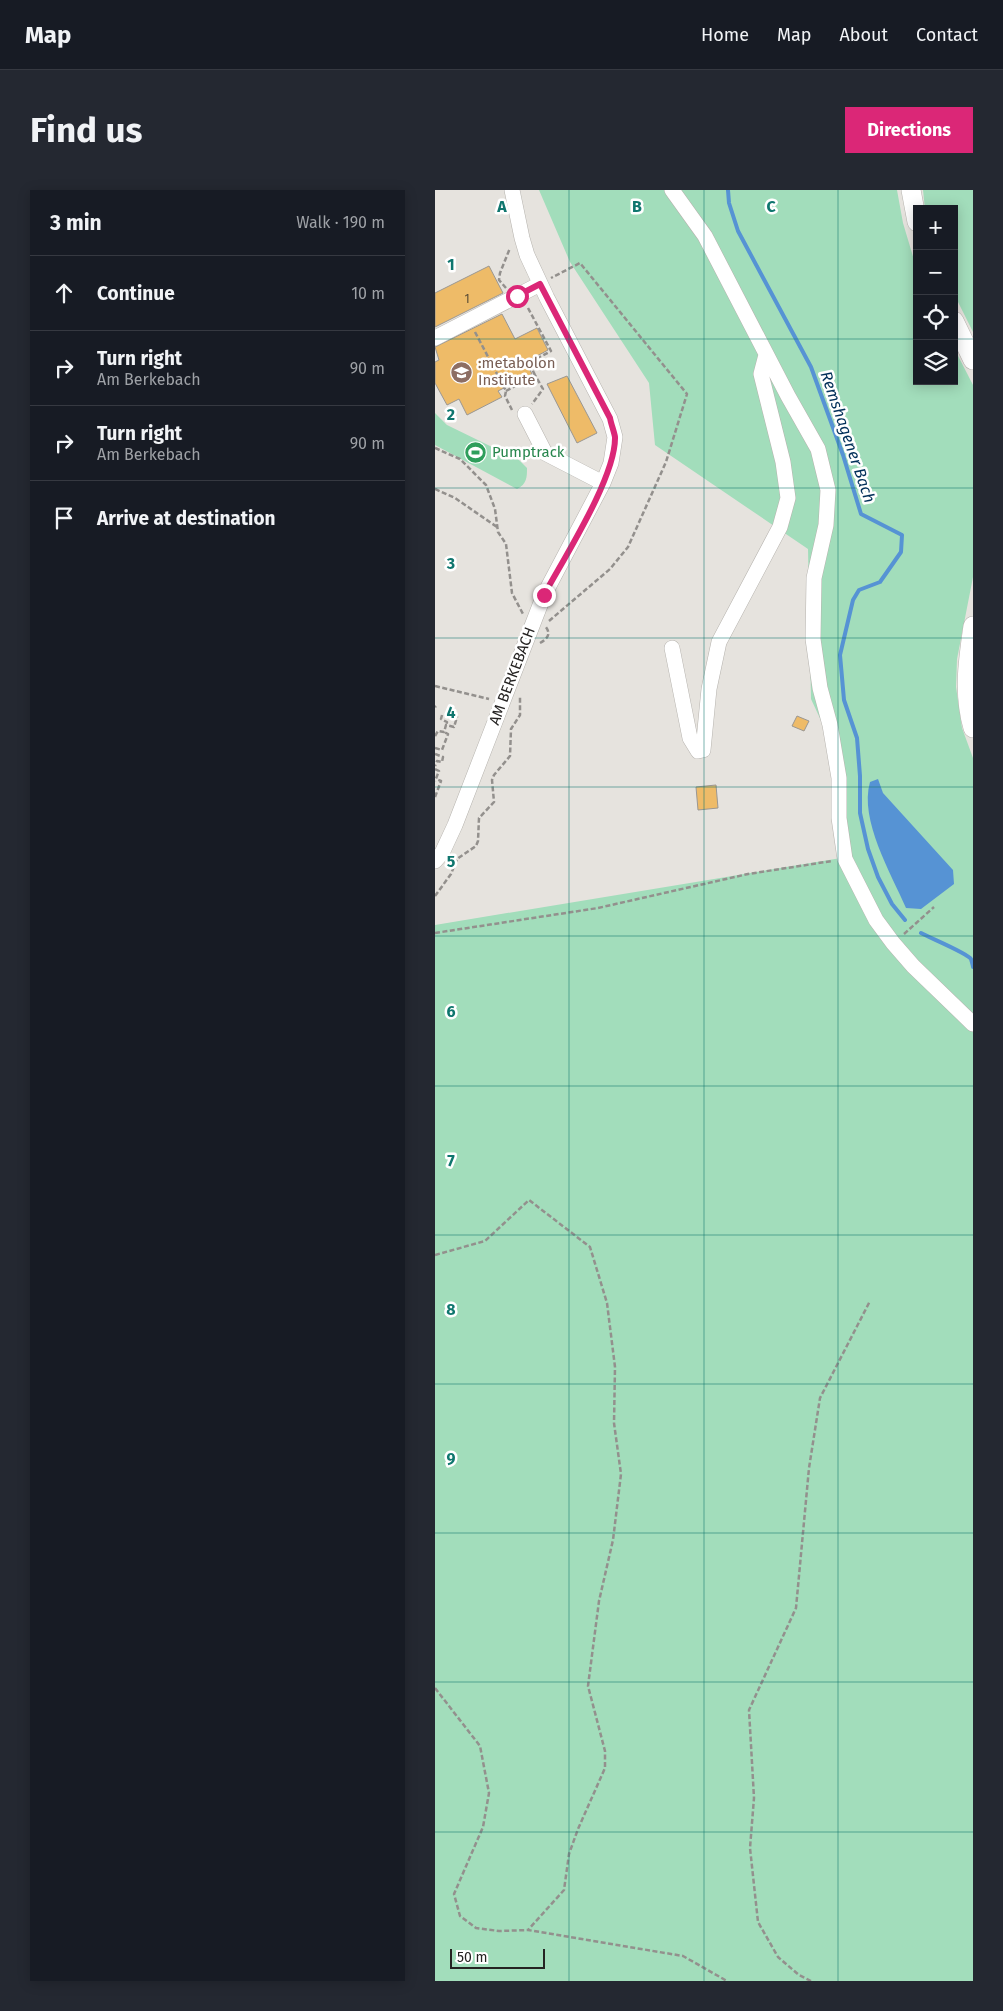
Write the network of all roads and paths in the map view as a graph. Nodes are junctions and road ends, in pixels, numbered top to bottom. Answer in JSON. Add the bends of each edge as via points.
{"nodes":[{"id":1,"x":513,"y":190,"type":"edge"},
{"id":2,"x":672,"y":190,"type":"edge"},
{"id":3,"x":911,"y":190,"type":"edge"},
{"id":4,"x":913,"y":205,"type":"edge"},
{"id":5,"x":511,"y":244,"type":"dead end"},
{"id":6,"x":555,"y":275,"type":"dead end"},
{"id":7,"x":540,"y":284,"type":"junction"},
{"id":8,"x":517,"y":296,"type":"junction"},
{"id":9,"x":528,"y":308,"type":"dead end"},
{"id":10,"x":469,"y":320,"type":"junction"},
{"id":11,"x":958,"y":329,"type":"edge"},
{"id":12,"x":481,"y":332,"type":"dead end"},
{"id":13,"x":477,"y":335,"type":"junction"},
{"id":14,"x":435,"y":338,"type":"edge"},
{"id":15,"x":766,"y":355,"type":"junction"},
{"id":16,"x":973,"y":360,"type":"edge"},
{"id":17,"x":535,"y":375,"type":"junction"},
{"id":18,"x":506,"y":391,"type":"junction"},
{"id":19,"x":525,"y":414,"type":"junction"},
{"id":20,"x":435,"y":448,"type":"edge"},
{"id":21,"x":603,"y":483,"type":"junction"},
{"id":22,"x":435,"y":489,"type":"edge"},
{"id":23,"x":497,"y":527,"type":"junction"},
{"id":24,"x":533,"y":620,"type":"junction"},
{"id":25,"x":973,"y":626,"type":"edge"},
{"id":26,"x":537,"y":644,"type":"dead end"},
{"id":27,"x":672,"y":648,"type":"dead end"},
{"id":28,"x":435,"y":686,"type":"edge"},
{"id":29,"x":520,"y":693,"type":"dead end"},
{"id":30,"x":491,"y":700,"type":"dead end"},
{"id":31,"x":442,"y":715,"type":"dead end"},
{"id":32,"x":451,"y":715,"type":"dead end"},
{"id":33,"x":446,"y":725,"type":"junction"},
{"id":34,"x":973,"y":728,"type":"edge"},
{"id":35,"x":443,"y":732,"type":"junction"},
{"id":36,"x":435,"y":736,"type":"edge"},
{"id":37,"x":435,"y":748,"type":"edge"},
{"id":38,"x":435,"y":754,"type":"edge"},
{"id":39,"x":435,"y":767,"type":"edge"},
{"id":40,"x":435,"y":780,"type":"edge"},
{"id":41,"x":435,"y":797,"type":"edge"},
{"id":42,"x":845,"y":859,"type":"junction"},
{"id":43,"x":435,"y":861,"type":"edge"},
{"id":44,"x":435,"y":896,"type":"edge"},
{"id":45,"x":934,"y":907,"type":"dead end"},
{"id":46,"x":435,"y":933,"type":"edge"},
{"id":47,"x":893,"y":943,"type":"junction"},
{"id":48,"x":973,"y":1024,"type":"edge"},
{"id":49,"x":435,"y":1255,"type":"edge"},
{"id":50,"x":870,"y":1301,"type":"dead end"},
{"id":51,"x":435,"y":1688,"type":"edge"},
{"id":52,"x":528,"y":1930,"type":"junction"},
{"id":53,"x":727,"y":1981,"type":"edge"},
{"id":54,"x":811,"y":1981,"type":"edge"}],
"edges":[{"from":1,"to":7,"type":"lane","name":"AM BERKEBACH","via":[[522,238]]},
{"from":2,"to":15,"type":"lane","via":[[705,236]]},
{"from":3,"to":4,"type":"main road"},
{"from":5,"to":8,"type":"path","via":[[499,280]]},
{"from":6,"to":26,"type":"path","via":[[580,263],[687,394],[665,462],[629,546],[610,569],[544,625],[549,635]]},
{"from":7,"to":8,"type":"lane"},
{"from":7,"to":21,"type":"lane","name":"AM BERKEBACH","via":[[610,418],[615,437],[611,463]]},
{"from":8,"to":10,"type":"lane"},
{"from":9,"to":17,"type":"path","via":[[551,351],[529,363]]},
{"from":10,"to":13,"type":"path"},
{"from":10,"to":14,"type":"lane"},
{"from":11,"to":16,"type":"main road"},
{"from":12,"to":13,"type":"path"},
{"from":13,"to":18,"type":"path"},
{"from":15,"to":27,"type":"lane","via":[[761,374],[783,462],[788,498],[780,527],[719,642],[709,689],[703,750],[698,751],[690,738]]},
{"from":15,"to":42,"type":"lane","via":[[818,449],[828,490],[826,525],[814,578],[813,639],[839,778],[839,818]]},
{"from":17,"to":18,"type":"path"},
{"from":17,"to":19,"type":"path","via":[[543,389]]},
{"from":18,"to":19,"type":"path","via":[[512,410]]},
{"from":19,"to":21,"type":"lane","via":[[545,453]]},
{"from":20,"to":23,"type":"path","via":[[460,460],[486,485],[495,509]]},
{"from":21,"to":24,"type":"lane","name":"AM BERKEBACH"},
{"from":22,"to":23,"type":"path","via":[[455,498]]},
{"from":23,"to":24,"type":"path","via":[[506,544],[512,593],[522,613]]},
{"from":24,"to":43,"type":"lane","name":"AM BERKEBACH","via":[[453,830]]},
{"from":25,"to":34,"type":"main road","via":[[966,686]]},
{"from":28,"to":30,"type":"path"},
{"from":29,"to":44,"type":"path","via":[[520,715],[511,729],[510,756],[494,774],[494,802],[479,818],[476,846],[457,859],[451,874]]},
{"from":31,"to":33,"type":"path"},
{"from":32,"to":33,"type":"path","via":[[457,717],[453,727]]},
{"from":33,"to":35,"type":"path"},
{"from":35,"to":36,"type":"path","via":[[438,731]]},
{"from":35,"to":37,"type":"path","via":[[447,734],[442,750]]},
{"from":38,"to":39,"type":"path","via":[[443,757]]},
{"from":39,"to":40,"type":"path","via":[[439,771]]},
{"from":40,"to":41,"type":"path","via":[[441,781]]},
{"from":42,"to":46,"type":"path","via":[[749,874],[598,908]]},
{"from":42,"to":47,"type":"lane"},
{"from":45,"to":47,"type":"path"},
{"from":47,"to":48,"type":"lane"},
{"from":49,"to":52,"type":"path","via":[[485,1241],[529,1200],[590,1248],[608,1312],[615,1367],[614,1423],[621,1474],[588,1686],[605,1751],[605,1768],[569,1854],[564,1890]]},
{"from":50,"to":54,"type":"path","via":[[820,1398],[809,1468],[796,1608],[749,1710],[754,1798],[750,1848],[758,1922],[778,1957]]},
{"from":51,"to":52,"type":"path","via":[[479,1746],[489,1793],[483,1827],[454,1894],[460,1916],[476,1928]]},
{"from":52,"to":53,"type":"path","via":[[683,1956]]}]}
